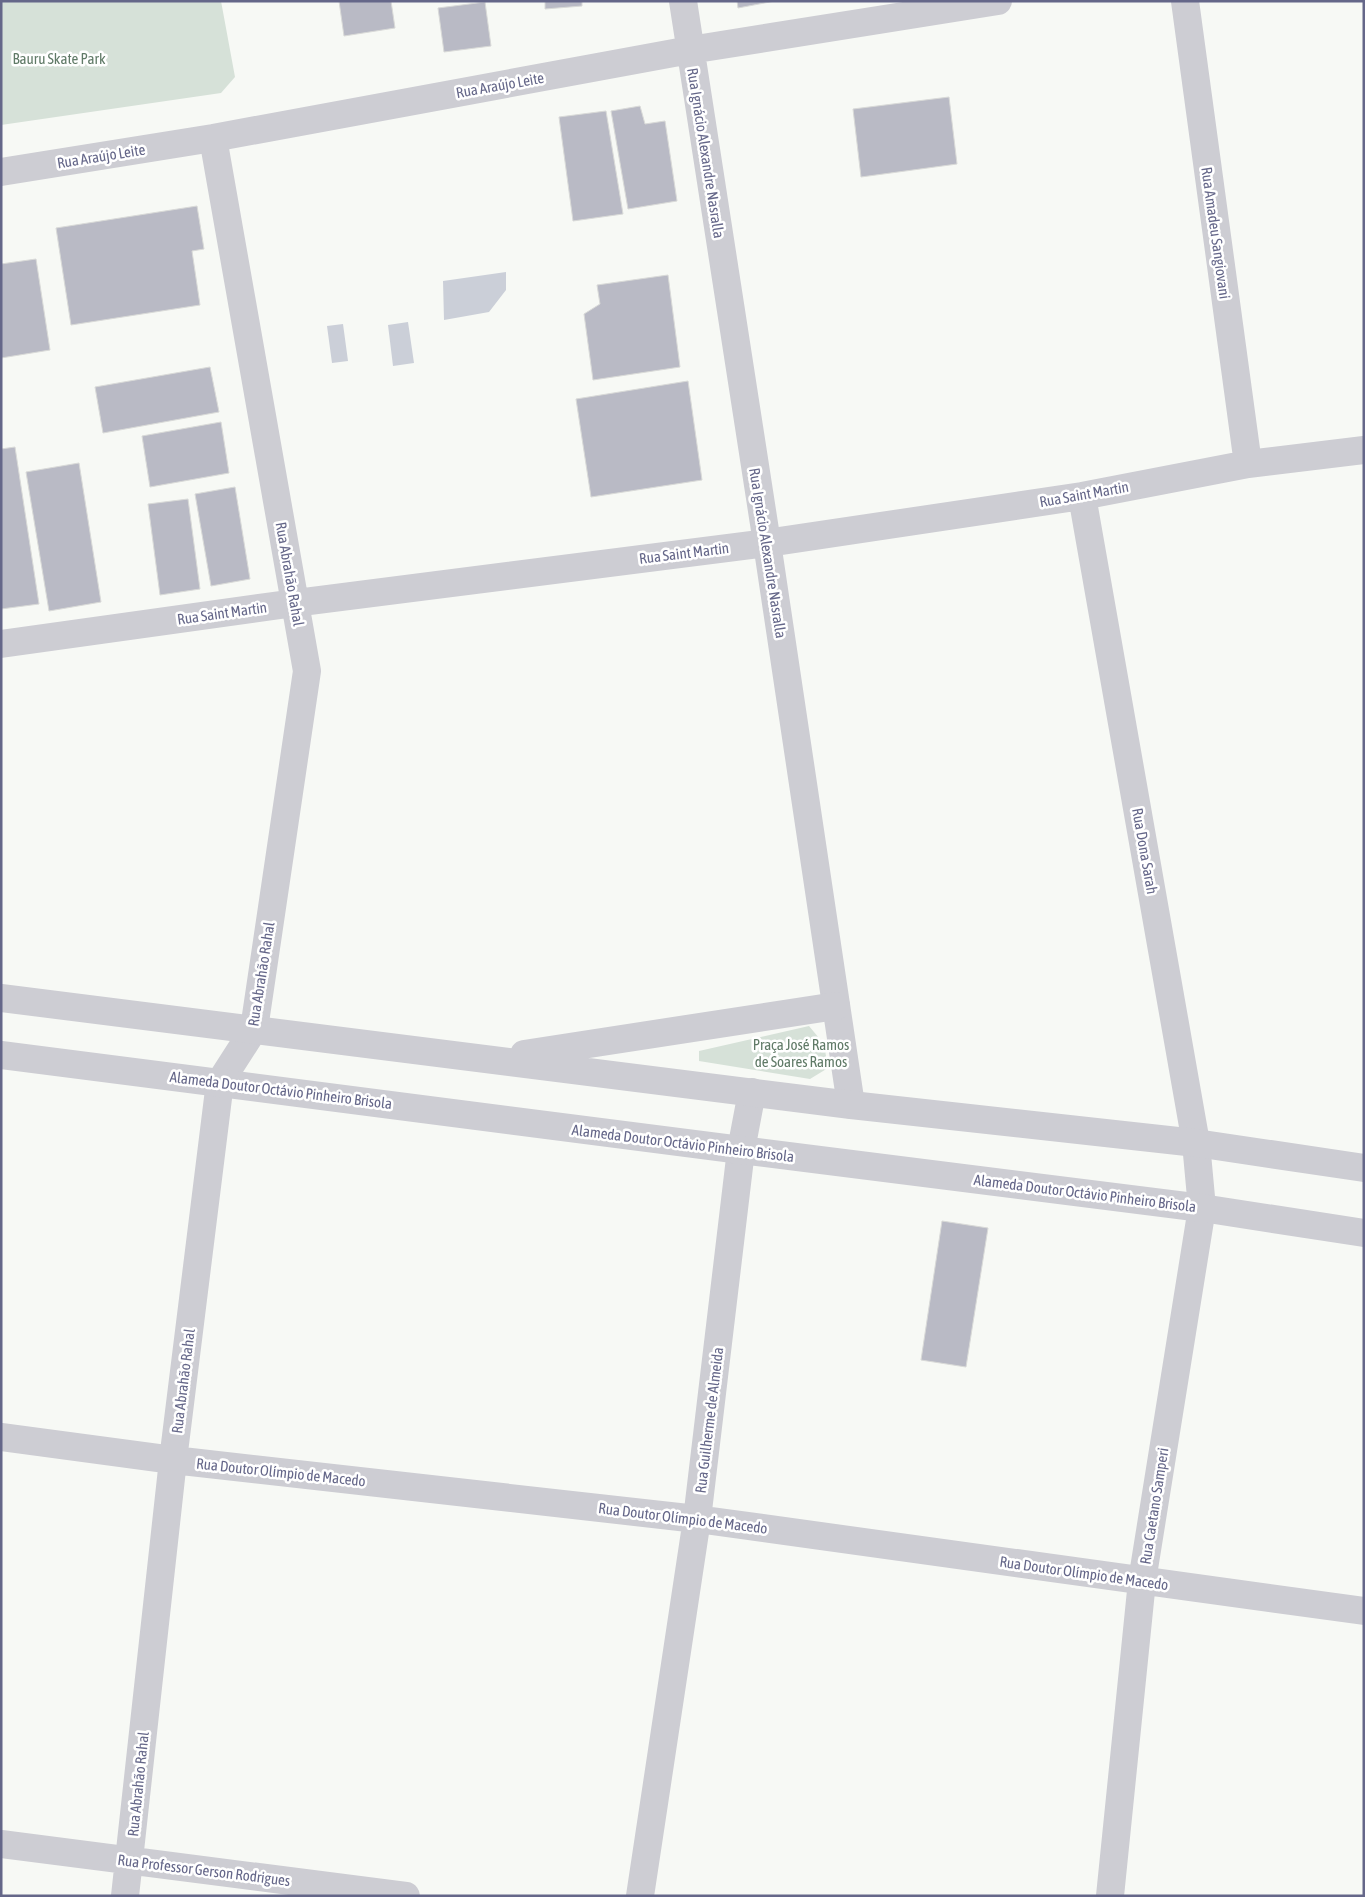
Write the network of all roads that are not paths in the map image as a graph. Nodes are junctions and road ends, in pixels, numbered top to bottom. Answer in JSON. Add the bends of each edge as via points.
{"nodes":[{"id":1,"x":683,"y":1,"type":"edge"},
{"id":2,"x":998,"y":1,"type":"edge"},
{"id":3,"x":1185,"y":1,"type":"edge"},
{"id":4,"x":690,"y":50,"type":"junction"},
{"id":5,"x":213,"y":138,"type":"junction"},
{"id":6,"x":1,"y":172,"type":"edge"},
{"id":7,"x":1364,"y":450,"type":"edge"},
{"id":8,"x":1248,"y":464,"type":"junction"},
{"id":9,"x":1082,"y":496,"type":"junction"},
{"id":10,"x":767,"y":543,"type":"junction"},
{"id":11,"x":295,"y":603,"type":"junction"},
{"id":12,"x":1,"y":644,"type":"edge"},
{"id":13,"x":1,"y":998,"type":"edge"},
{"id":14,"x":836,"y":1006,"type":"junction"},
{"id":15,"x":254,"y":1029,"type":"junction"},
{"id":16,"x":1,"y":1055,"type":"edge"},
{"id":17,"x":494,"y":1059,"type":"junction"},
{"id":18,"x":220,"y":1082,"type":"junction"},
{"id":19,"x":752,"y":1092,"type":"junction"},
{"id":20,"x":851,"y":1105,"type":"junction"},
{"id":21,"x":1196,"y":1144,"type":"junction"},
{"id":22,"x":741,"y":1150,"type":"junction"},
{"id":23,"x":1364,"y":1168,"type":"edge"},
{"id":24,"x":1202,"y":1208,"type":"junction"},
{"id":25,"x":1364,"y":1233,"type":"edge"},
{"id":26,"x":1,"y":1437,"type":"edge"},
{"id":27,"x":173,"y":1460,"type":"junction"},
{"id":28,"x":697,"y":1518,"type":"junction"},
{"id":29,"x":1142,"y":1582,"type":"junction"},
{"id":30,"x":1364,"y":1611,"type":"edge"},
{"id":31,"x":1,"y":1844,"type":"edge"},
{"id":32,"x":130,"y":1860,"type":"junction"},
{"id":33,"x":125,"y":1896,"type":"edge"},
{"id":34,"x":406,"y":1896,"type":"edge"},
{"id":35,"x":640,"y":1896,"type":"edge"},
{"id":36,"x":1110,"y":1896,"type":"edge"}],
"edges":[{"from":1,"to":4,"type":"street","name":"Rua Ignácio Alexandre Nasralla"},
{"from":2,"to":4,"type":"street","name":"Rua Araújo Leite"},
{"from":3,"to":8,"type":"street","name":"Rua Amadeu Sangiovani"},
{"from":4,"to":5,"type":"street","name":"Rua Araújo Leite"},
{"from":4,"to":10,"type":"street","name":"Rua Ignácio Alexandre Nasralla"},
{"from":5,"to":6,"type":"street","name":"Rua Araújo Leite"},
{"from":5,"to":11,"type":"street","name":"Rua Abrahão Rahal"},
{"from":7,"to":8,"type":"street","name":"Rua Saint Martin"},
{"from":8,"to":9,"type":"street","name":"Rua Saint Martin"},
{"from":9,"to":10,"type":"street","name":"Rua Saint Martin"},
{"from":9,"to":21,"type":"street","name":"Rua Dona Sarah"},
{"from":10,"to":11,"type":"street","name":"Rua Saint Martin"},
{"from":10,"to":14,"type":"street","name":"Rua Ignácio Alexandre Nasralla"},
{"from":11,"to":12,"type":"street","name":"Rua Saint Martin"},
{"from":11,"to":15,"type":"street","name":"Rua Abrahão Rahal","via":[[307,671]]},
{"from":13,"to":15,"type":"street"},
{"from":14,"to":17,"type":"street"},
{"from":14,"to":20,"type":"street","name":"Rua Ignácio Alexandre Nasralla"},
{"from":15,"to":17,"type":"street"},
{"from":15,"to":18,"type":"street","name":"Rua Abrahão Rahal"},
{"from":16,"to":18,"type":"street","name":"Alameda Doutor Octávio Pinheiro Brisola"},
{"from":17,"to":19,"type":"street"},
{"from":18,"to":22,"type":"street","name":"Alameda Doutor Octávio Pinheiro Brisola"},
{"from":18,"to":27,"type":"street","name":"Rua Abrahão Rahal"},
{"from":19,"to":20,"type":"street"},
{"from":19,"to":22,"type":"street","name":"Rua Guilherme de Almeida"},
{"from":20,"to":21,"type":"street"},
{"from":21,"to":23,"type":"street"},
{"from":21,"to":24,"type":"street","name":"Rua Dona Sarah"},
{"from":22,"to":24,"type":"street","name":"Alameda Doutor Octávio Pinheiro Brisola"},
{"from":22,"to":28,"type":"street","name":"Rua Guilherme de Almeida"},
{"from":24,"to":25,"type":"street","name":"Alameda Doutor Octávio Pinheiro Brisola"},
{"from":24,"to":29,"type":"street","name":"Rua Caetano Samperi"},
{"from":26,"to":27,"type":"street","name":"Rua Doutor Olímpio de Macedo"},
{"from":27,"to":28,"type":"street","name":"Rua Doutor Olímpio de Macedo"},
{"from":27,"to":32,"type":"street","name":"Rua Abrahão Rahal"},
{"from":28,"to":29,"type":"street","name":"Rua Doutor Olímpio de Macedo"},
{"from":28,"to":35,"type":"street","name":"Rua Guilherme de Almeida"},
{"from":29,"to":30,"type":"street","name":"Rua Doutor Olímpio de Macedo"},
{"from":29,"to":36,"type":"street","name":"Rua Caetano Samperi"},
{"from":31,"to":32,"type":"street","name":"Rua Professor Gerson Rodrigues"},
{"from":32,"to":33,"type":"street","name":"Rua Abrahão Rahal"},
{"from":32,"to":34,"type":"street","name":"Rua Professor Gerson Rodrigues"}]}
